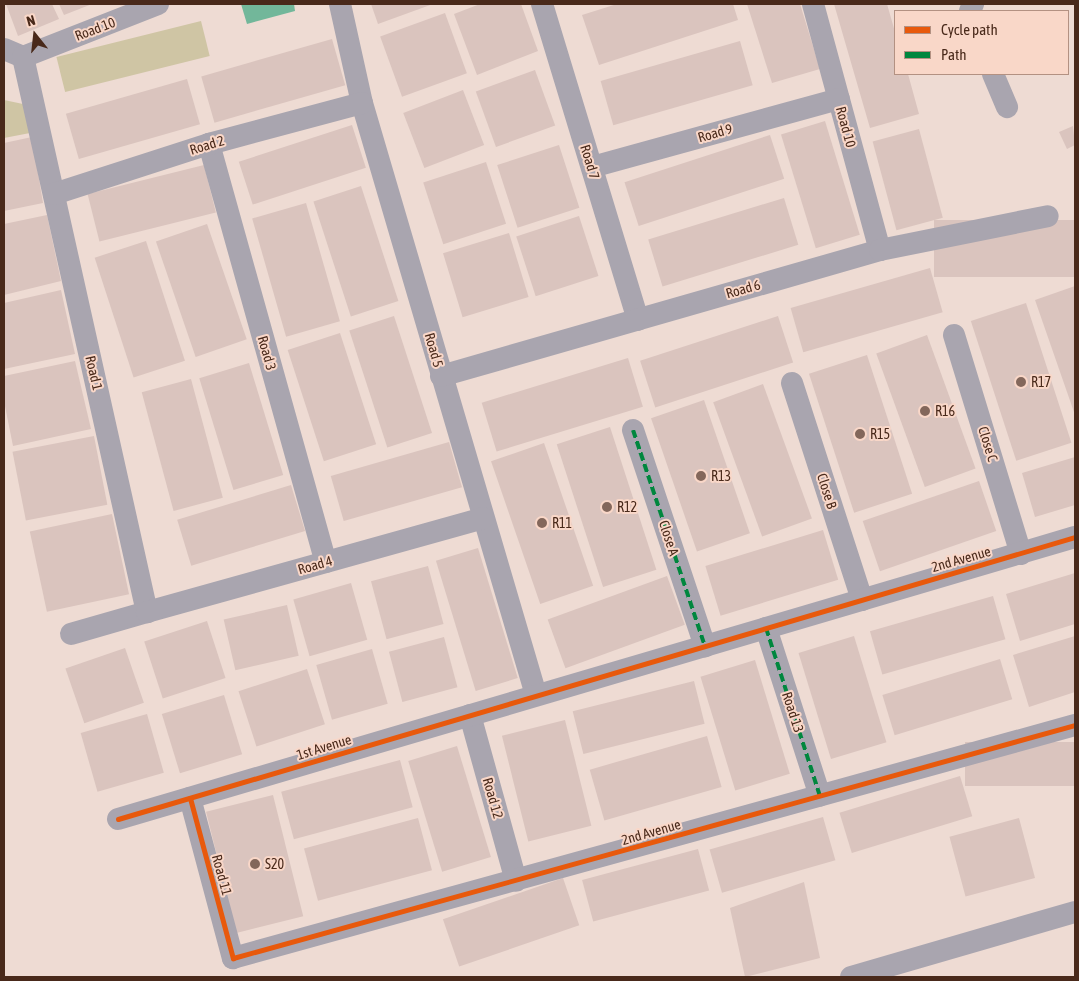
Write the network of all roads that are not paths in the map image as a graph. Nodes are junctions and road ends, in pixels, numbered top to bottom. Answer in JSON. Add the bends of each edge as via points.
{"nodes":[{"id":1,"x":158,"y":4,"type":"edge"},
{"id":2,"x":340,"y":4,"type":"edge"},
{"id":3,"x":545,"y":4,"type":"edge"},
{"id":4,"x":813,"y":4,"type":"edge"},
{"id":5,"x":13,"y":53,"type":"edge"},
{"id":6,"x":993,"y":75,"type":"edge"},
{"id":7,"x":838,"y":99,"type":"junction"},
{"id":8,"x":362,"y":103,"type":"junction"},
{"id":9,"x":1007,"y":107,"type":"dead end"},
{"id":10,"x":209,"y":144,"type":"junction"},
{"id":11,"x":592,"y":167,"type":"junction"},
{"id":12,"x":54,"y":194,"type":"junction"},
{"id":13,"x":1048,"y":216,"type":"dead end"},
{"id":14,"x":880,"y":250,"type":"junction"},
{"id":15,"x":638,"y":320,"type":"junction"},
{"id":16,"x":954,"y":335,"type":"dead end"},
{"id":17,"x":441,"y":376,"type":"junction"},
{"id":18,"x":792,"y":383,"type":"dead end"},
{"id":19,"x":633,"y":430,"type":"dead end"},
{"id":20,"x":483,"y":518,"type":"junction"},
{"id":21,"x":1075,"y":537,"type":"edge"},
{"id":22,"x":1021,"y":554,"type":"junction"},
{"id":23,"x":326,"y":562,"type":"junction"},
{"id":24,"x":862,"y":600,"type":"junction"},
{"id":25,"x":148,"y":612,"type":"junction"},
{"id":26,"x":766,"y":628,"type":"junction"},
{"id":27,"x":71,"y":634,"type":"dead end"},
{"id":28,"x":705,"y":646,"type":"junction"},
{"id":29,"x":536,"y":695,"type":"junction"},
{"id":30,"x":470,"y":715,"type":"junction"},
{"id":31,"x":1075,"y":725,"type":"edge"},
{"id":32,"x":820,"y":796,"type":"junction"},
{"id":33,"x":190,"y":798,"type":"junction"},
{"id":34,"x":118,"y":819,"type":"dead end"},
{"id":35,"x":516,"y":881,"type":"junction"},
{"id":36,"x":1075,"y":912,"type":"edge"},
{"id":37,"x":233,"y":958,"type":"joint"},
{"id":38,"x":851,"y":977,"type":"edge"}],
"edges":[{"from":1,"to":5,"type":"street","name":"Road 10"},
{"from":2,"to":8,"type":"street","name":"Road 5"},
{"from":3,"to":11,"type":"street","name":"Road 7"},
{"from":4,"to":7,"type":"street","name":"Road 10"},
{"from":5,"to":12,"type":"street","name":"Road 1"},
{"from":6,"to":9,"type":"street"},
{"from":7,"to":11,"type":"street","name":"Road 9"},
{"from":7,"to":14,"type":"street","name":"Road 10"},
{"from":8,"to":10,"type":"street","name":"Road 2"},
{"from":8,"to":17,"type":"street","name":"Road 5"},
{"from":10,"to":12,"type":"street","name":"Road 2"},
{"from":10,"to":23,"type":"street","name":"Road 3"},
{"from":11,"to":15,"type":"street","name":"Road 7"},
{"from":12,"to":25,"type":"street","name":"Road 1"},
{"from":13,"to":14,"type":"street","name":"Road 6"},
{"from":14,"to":15,"type":"street","name":"Road 6"},
{"from":15,"to":17,"type":"street","name":"Road 6"},
{"from":16,"to":22,"type":"street","name":"Close C"},
{"from":17,"to":20,"type":"street","name":"Road 5"},
{"from":18,"to":24,"type":"street","name":"Close B"},
{"from":19,"to":28,"type":"street","name":"Close A"},
{"from":20,"to":23,"type":"street","name":"Road 4"},
{"from":20,"to":29,"type":"street","name":"Road 5"},
{"from":21,"to":22,"type":"street","name":"2nd Avenue"},
{"from":22,"to":24,"type":"street","name":"2nd Avenue"},
{"from":23,"to":25,"type":"street","name":"Road 4"},
{"from":24,"to":26,"type":"street","name":"2nd Avenue"},
{"from":25,"to":27,"type":"street"},
{"from":26,"to":28,"type":"street","name":"2nd Avenue"},
{"from":26,"to":32,"type":"street","name":"Road 13"},
{"from":28,"to":29,"type":"street","name":"2nd Avenue"},
{"from":29,"to":30,"type":"street","name":"1st Avenue"},
{"from":30,"to":33,"type":"street","name":"1st Avenue"},
{"from":30,"to":35,"type":"street","name":"Road 12"},
{"from":31,"to":32,"type":"street","name":"2nd Avenue"},
{"from":32,"to":35,"type":"street","name":"2nd Avenue"},
{"from":33,"to":34,"type":"street","name":"1st Avenue"},
{"from":33,"to":37,"type":"street","name":"Road 11"},
{"from":35,"to":37,"type":"street","name":"2nd Avenue"},
{"from":36,"to":38,"type":"street"}]}
